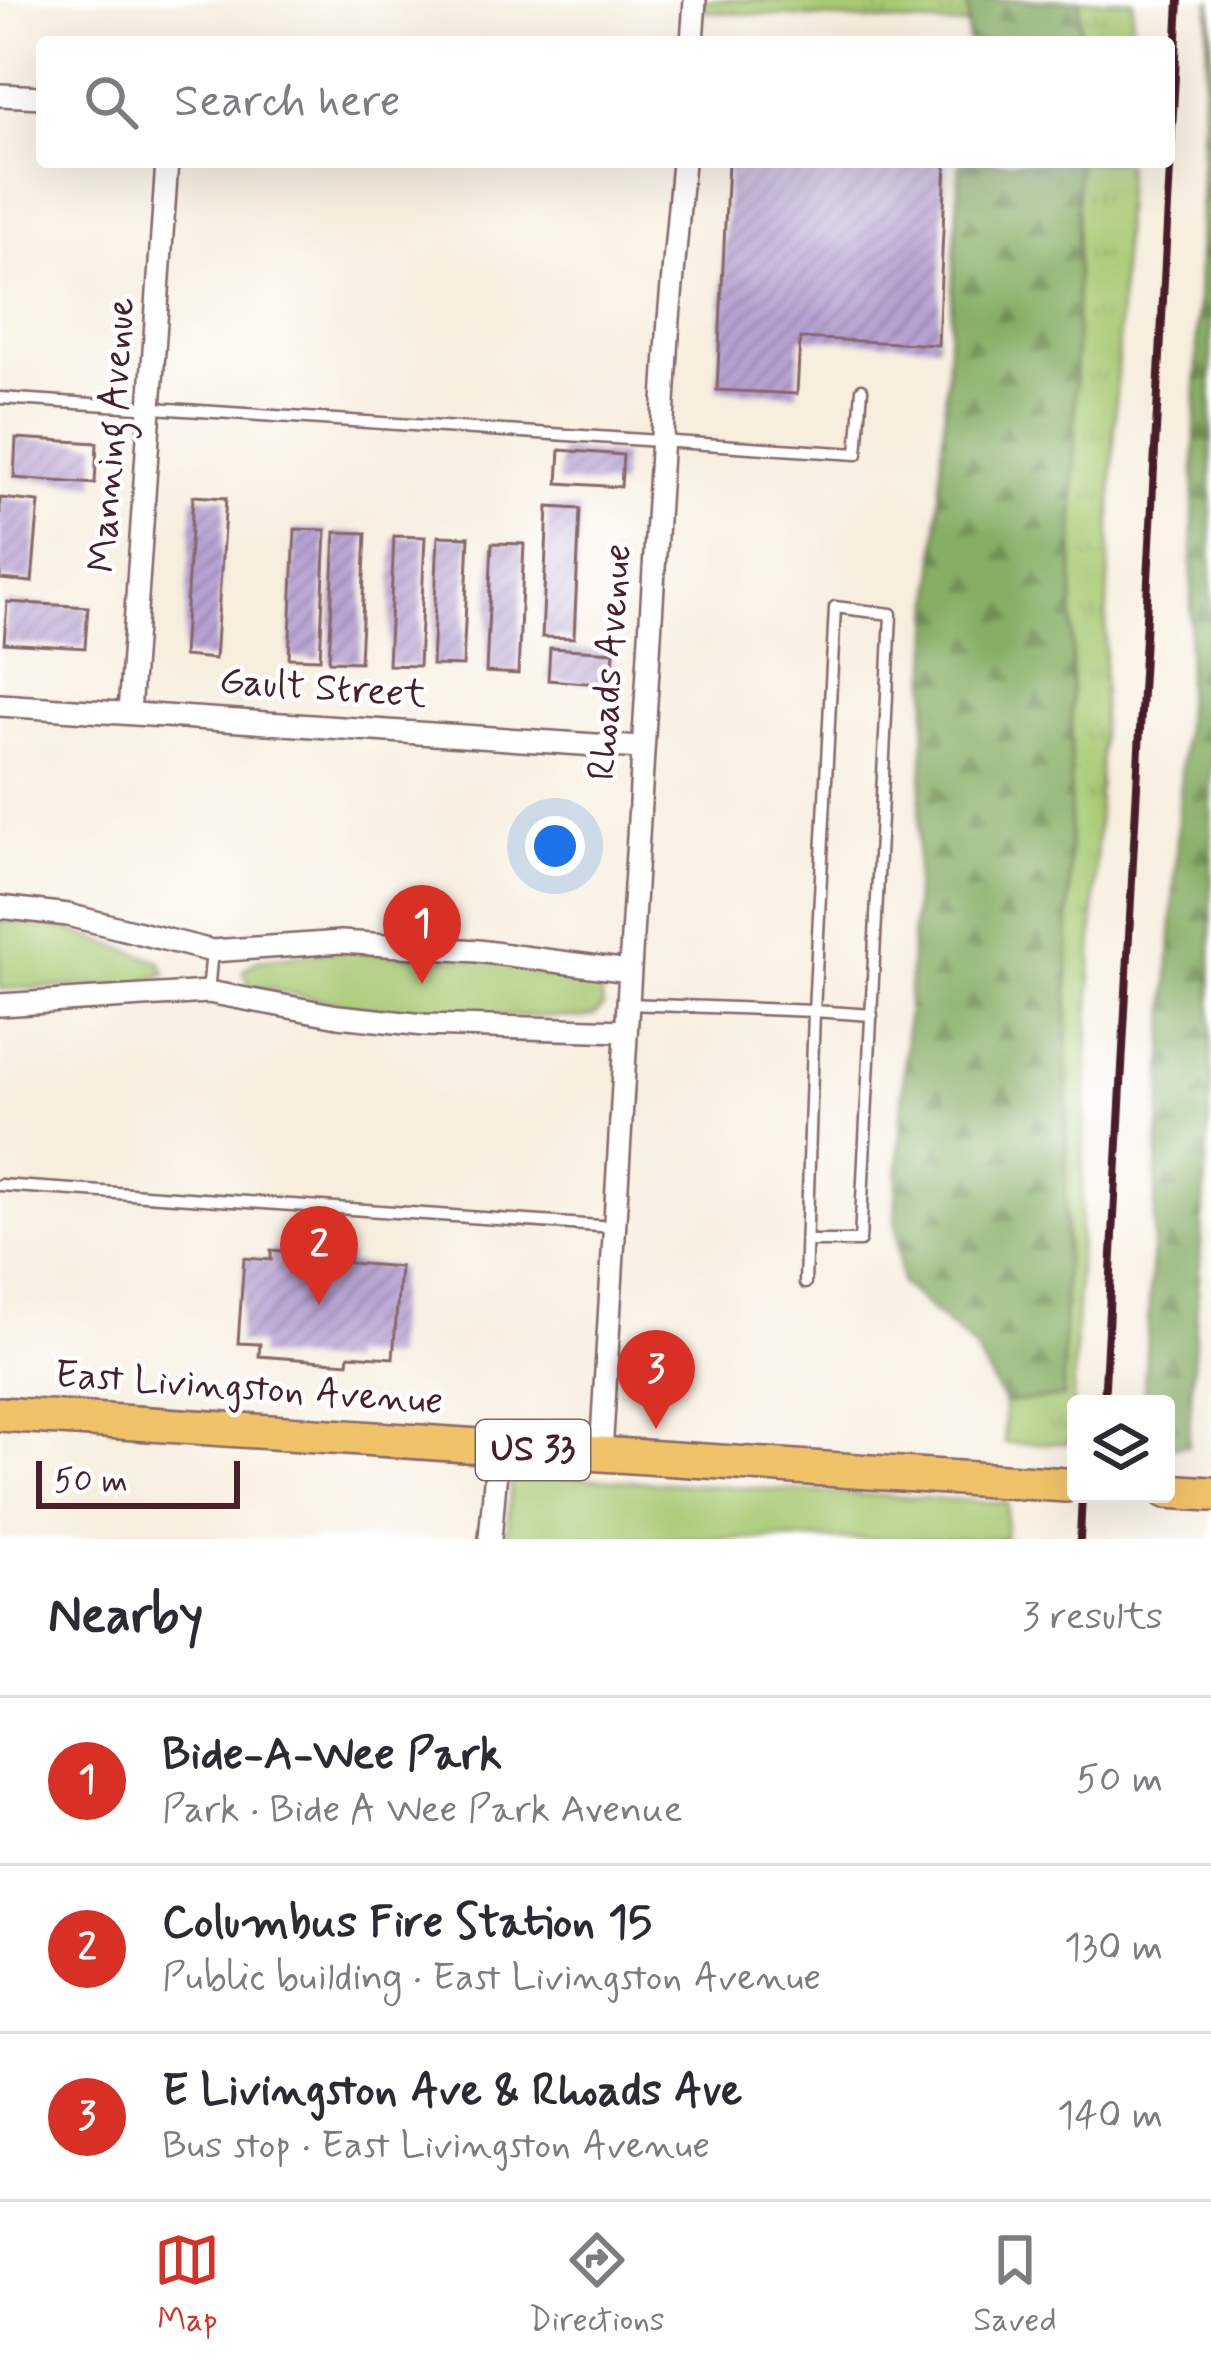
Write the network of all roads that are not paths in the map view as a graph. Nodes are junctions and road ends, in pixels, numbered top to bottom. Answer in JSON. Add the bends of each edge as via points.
{"nodes":[{"id":1,"x":695,"y":0,"type":"edge"},
{"id":2,"x":692,"y":36,"type":"edge"},
{"id":3,"x":0,"y":94,"type":"edge"},
{"id":4,"x":36,"y":97,"type":"edge"},
{"id":5,"x":167,"y":168,"type":"edge"},
{"id":6,"x":683,"y":168,"type":"edge"},
{"id":7,"x":862,"y":389,"type":"dead end"},
{"id":8,"x":0,"y":398,"type":"edge"},
{"id":9,"x":152,"y":408,"type":"junction"},
{"id":10,"x":661,"y":441,"type":"junction"},
{"id":11,"x":0,"y":705,"type":"edge"},
{"id":12,"x":129,"y":713,"type":"junction"},
{"id":13,"x":641,"y":748,"type":"junction"},
{"id":14,"x":0,"y":907,"type":"edge"},
{"id":15,"x":212,"y":951,"type":"junction"},
{"id":16,"x":629,"y":971,"type":"junction"},
{"id":17,"x":208,"y":992,"type":"junction"},
{"id":18,"x":627,"y":1004,"type":"junction"},
{"id":19,"x":0,"y":1005,"type":"edge"},
{"id":20,"x":814,"y":1011,"type":"junction"},
{"id":21,"x":872,"y":1015,"type":"junction"},
{"id":22,"x":625,"y":1031,"type":"junction"},
{"id":23,"x":0,"y":1185,"type":"edge"},
{"id":24,"x":614,"y":1227,"type":"junction"},
{"id":25,"x":806,"y":1241,"type":"junction"},
{"id":26,"x":805,"y":1282,"type":"dead end"},
{"id":27,"x":0,"y":1414,"type":"edge"},
{"id":28,"x":498,"y":1448,"type":"junction"},
{"id":29,"x":601,"y":1454,"type":"junction"},
{"id":30,"x":1066,"y":1485,"type":"dead end"},
{"id":31,"x":1175,"y":1492,"type":"edge"},
{"id":32,"x":1211,"y":1494,"type":"edge"},
{"id":33,"x":490,"y":1539,"type":"edge"}],
"edges":[{"from":1,"to":2,"type":"street"},
{"from":3,"to":4,"type":"street"},
{"from":5,"to":9,"type":"street","name":"Manning Avenue"},
{"from":6,"to":10,"type":"street","name":"Rhoads Avenue"},
{"from":7,"to":10,"type":"lane","via":[[857,454]]},
{"from":8,"to":9,"type":"lane"},
{"from":9,"to":10,"type":"lane"},
{"from":9,"to":12,"type":"street","name":"Manning Avenue"},
{"from":10,"to":13,"type":"street","name":"Rhoads Avenue"},
{"from":11,"to":12,"type":"street","name":"Gault Street"},
{"from":12,"to":13,"type":"street","name":"Gault Street"},
{"from":13,"to":16,"type":"street","name":"Rhoads Avenue"},
{"from":14,"to":15,"type":"street","via":[[68,914]]},
{"from":15,"to":16,"type":"street","via":[[341,942]]},
{"from":15,"to":17,"type":"lane"},
{"from":16,"to":18,"type":"street","name":"Rhoads Avenue"},
{"from":17,"to":19,"type":"street"},
{"from":17,"to":22,"type":"street","via":[[424,1025]]},
{"from":18,"to":20,"type":"lane"},
{"from":18,"to":22,"type":"street","name":"Rhoads Avenue"},
{"from":20,"to":21,"type":"lane"},
{"from":20,"to":21,"type":"lane","via":[[835,607],[891,614]]},
{"from":20,"to":25,"type":"lane"},
{"from":21,"to":25,"type":"lane","via":[[860,1241]]},
{"from":22,"to":24,"type":"street","name":"Rhoads Avenue"},
{"from":23,"to":24,"type":"lane"},
{"from":24,"to":29,"type":"street","name":"Rhoads Avenue"},
{"from":25,"to":26,"type":"lane"},
{"from":27,"to":28,"type":"main road","name":"East Livingston Avenue","number":"US 33"},
{"from":28,"to":29,"type":"main road","name":"East Livingston Avenue","number":"US 33"},
{"from":28,"to":33,"type":"street"},
{"from":29,"to":30,"type":"main road","name":"East Livingston Avenue","number":"US 33"},
{"from":31,"to":32,"type":"main road"}]}
